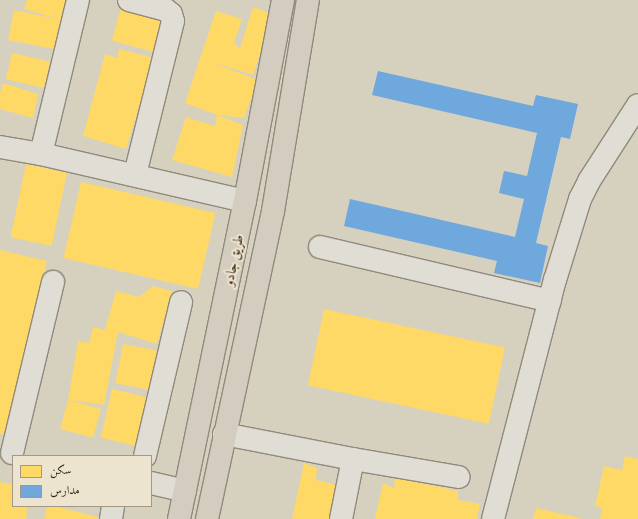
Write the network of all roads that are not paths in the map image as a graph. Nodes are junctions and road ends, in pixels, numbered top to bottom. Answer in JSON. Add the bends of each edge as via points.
{"nodes":[{"id":1,"x":78,"y":0,"type":"edge"},
{"id":2,"x":129,"y":0,"type":"edge"},
{"id":3,"x":282,"y":0,"type":"edge"},
{"id":4,"x":308,"y":0,"type":"edge"},
{"id":5,"x":638,"y":105,"type":"edge"},
{"id":6,"x":0,"y":148,"type":"edge"},
{"id":7,"x":41,"y":154,"type":"junction"},
{"id":8,"x":135,"y":175,"type":"junction"},
{"id":9,"x":246,"y":201,"type":"junction"},
{"id":10,"x":320,"y":247,"type":"dead end"},
{"id":11,"x":53,"y":282,"type":"dead end"},
{"id":12,"x":550,"y":301,"type":"junction"},
{"id":13,"x":181,"y":302,"type":"dead end"},
{"id":14,"x":224,"y":434,"type":"junction"},
{"id":15,"x":14,"y":454,"type":"edge"},
{"id":16,"x":145,"y":455,"type":"edge"},
{"id":17,"x":353,"y":459,"type":"junction"},
{"id":18,"x":458,"y":477,"type":"dead end"},
{"id":19,"x":152,"y":483,"type":"edge"},
{"id":20,"x":184,"y":491,"type":"junction"},
{"id":21,"x":113,"y":507,"type":"edge"},
{"id":22,"x":111,"y":519,"type":"edge"},
{"id":23,"x":179,"y":519,"type":"edge"},
{"id":24,"x":206,"y":519,"type":"edge"},
{"id":25,"x":341,"y":519,"type":"edge"},
{"id":26,"x":493,"y":519,"type":"edge"}],
"edges":[{"from":1,"to":7,"type":"street"},
{"from":2,"to":8,"type":"street","via":[[166,10],[173,20]]},
{"from":3,"to":9,"type":"highway","name":"طريق جادو"},
{"from":4,"to":14,"type":"highway","name":"طريق جادو","via":[[272,211]]},
{"from":5,"to":12,"type":"street","via":[[580,199]]},
{"from":6,"to":7,"type":"street"},
{"from":7,"to":8,"type":"street"},
{"from":8,"to":9,"type":"street"},
{"from":9,"to":20,"type":"highway","name":"طريق جادو"},
{"from":10,"to":12,"type":"street"},
{"from":11,"to":15,"type":"street"},
{"from":12,"to":26,"type":"street"},
{"from":13,"to":16,"type":"street"},
{"from":14,"to":17,"type":"street"},
{"from":14,"to":24,"type":"highway","name":"طريق جادو"},
{"from":17,"to":18,"type":"street"},
{"from":17,"to":25,"type":"street"},
{"from":19,"to":20,"type":"street"},
{"from":20,"to":23,"type":"highway","name":"طريق جادو"},
{"from":21,"to":22,"type":"street"}]}
